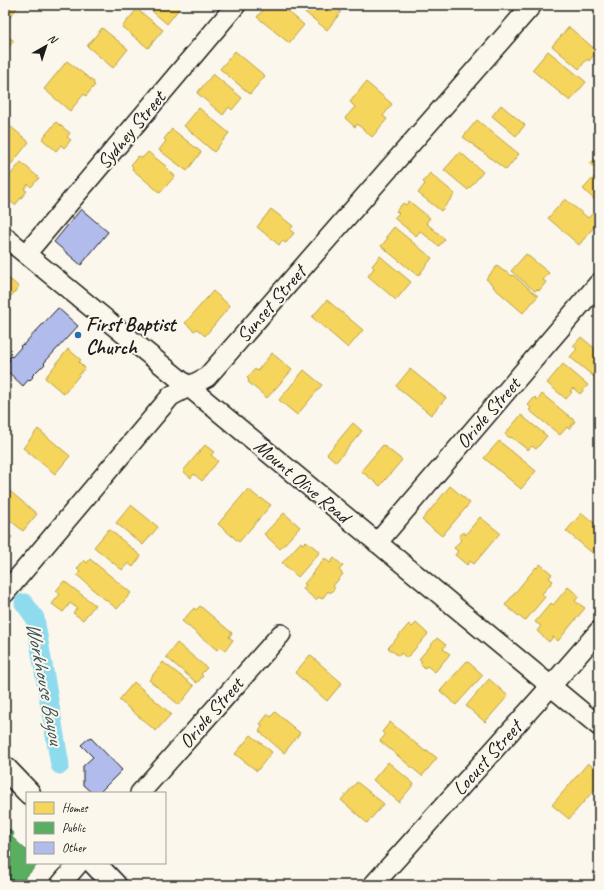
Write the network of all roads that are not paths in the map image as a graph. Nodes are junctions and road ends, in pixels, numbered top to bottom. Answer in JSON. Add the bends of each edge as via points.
{"nodes":[{"id":1,"x":236,"y":5,"type":"edge"},
{"id":2,"x":532,"y":5,"type":"edge"},
{"id":3,"x":5,"y":237,"type":"edge"},
{"id":4,"x":26,"y":254,"type":"junction"},
{"id":5,"x":599,"y":283,"type":"edge"},
{"id":6,"x":189,"y":387,"type":"junction"},
{"id":7,"x":377,"y":543,"type":"junction"},
{"id":8,"x":5,"y":593,"type":"edge"},
{"id":9,"x":599,"y":631,"type":"edge"},
{"id":10,"x":281,"y":634,"type":"dead end"},
{"id":11,"x":551,"y":686,"type":"junction"},
{"id":12,"x":599,"y":726,"type":"edge"},
{"id":13,"x":5,"y":768,"type":"edge"},
{"id":14,"x":28,"y":792,"type":"edge"},
{"id":15,"x":141,"y":792,"type":"edge"},
{"id":16,"x":78,"y":864,"type":"edge"},
{"id":17,"x":95,"y":864,"type":"edge"},
{"id":18,"x":60,"y":885,"type":"edge"},
{"id":19,"x":115,"y":885,"type":"edge"},
{"id":20,"x":373,"y":885,"type":"edge"}],
"edges":[{"from":1,"to":4,"type":"street","name":"Sydney Street"},
{"from":2,"to":6,"type":"street","name":"Sunset Street","via":[[207,377]]},
{"from":3,"to":4,"type":"street","name":"Mount Olive Road"},
{"from":4,"to":6,"type":"street","name":"Mount Olive Road"},
{"from":5,"to":7,"type":"street","name":"Oriole Street"},
{"from":6,"to":7,"type":"street","name":"Mount Olive Road"},
{"from":6,"to":8,"type":"street","name":"Sunset Street","via":[[171,396]]},
{"from":7,"to":11,"type":"street","name":"Mount Olive Road"},
{"from":9,"to":11,"type":"street","name":"Locust Street"},
{"from":10,"to":15,"type":"street","name":"Oriole Street"},
{"from":11,"to":12,"type":"street","name":"Mount Olive Road"},
{"from":11,"to":20,"type":"street","name":"Locust Street"},
{"from":13,"to":14,"type":"main road"},
{"from":16,"to":18,"type":"street"},
{"from":17,"to":19,"type":"main road"}]}
